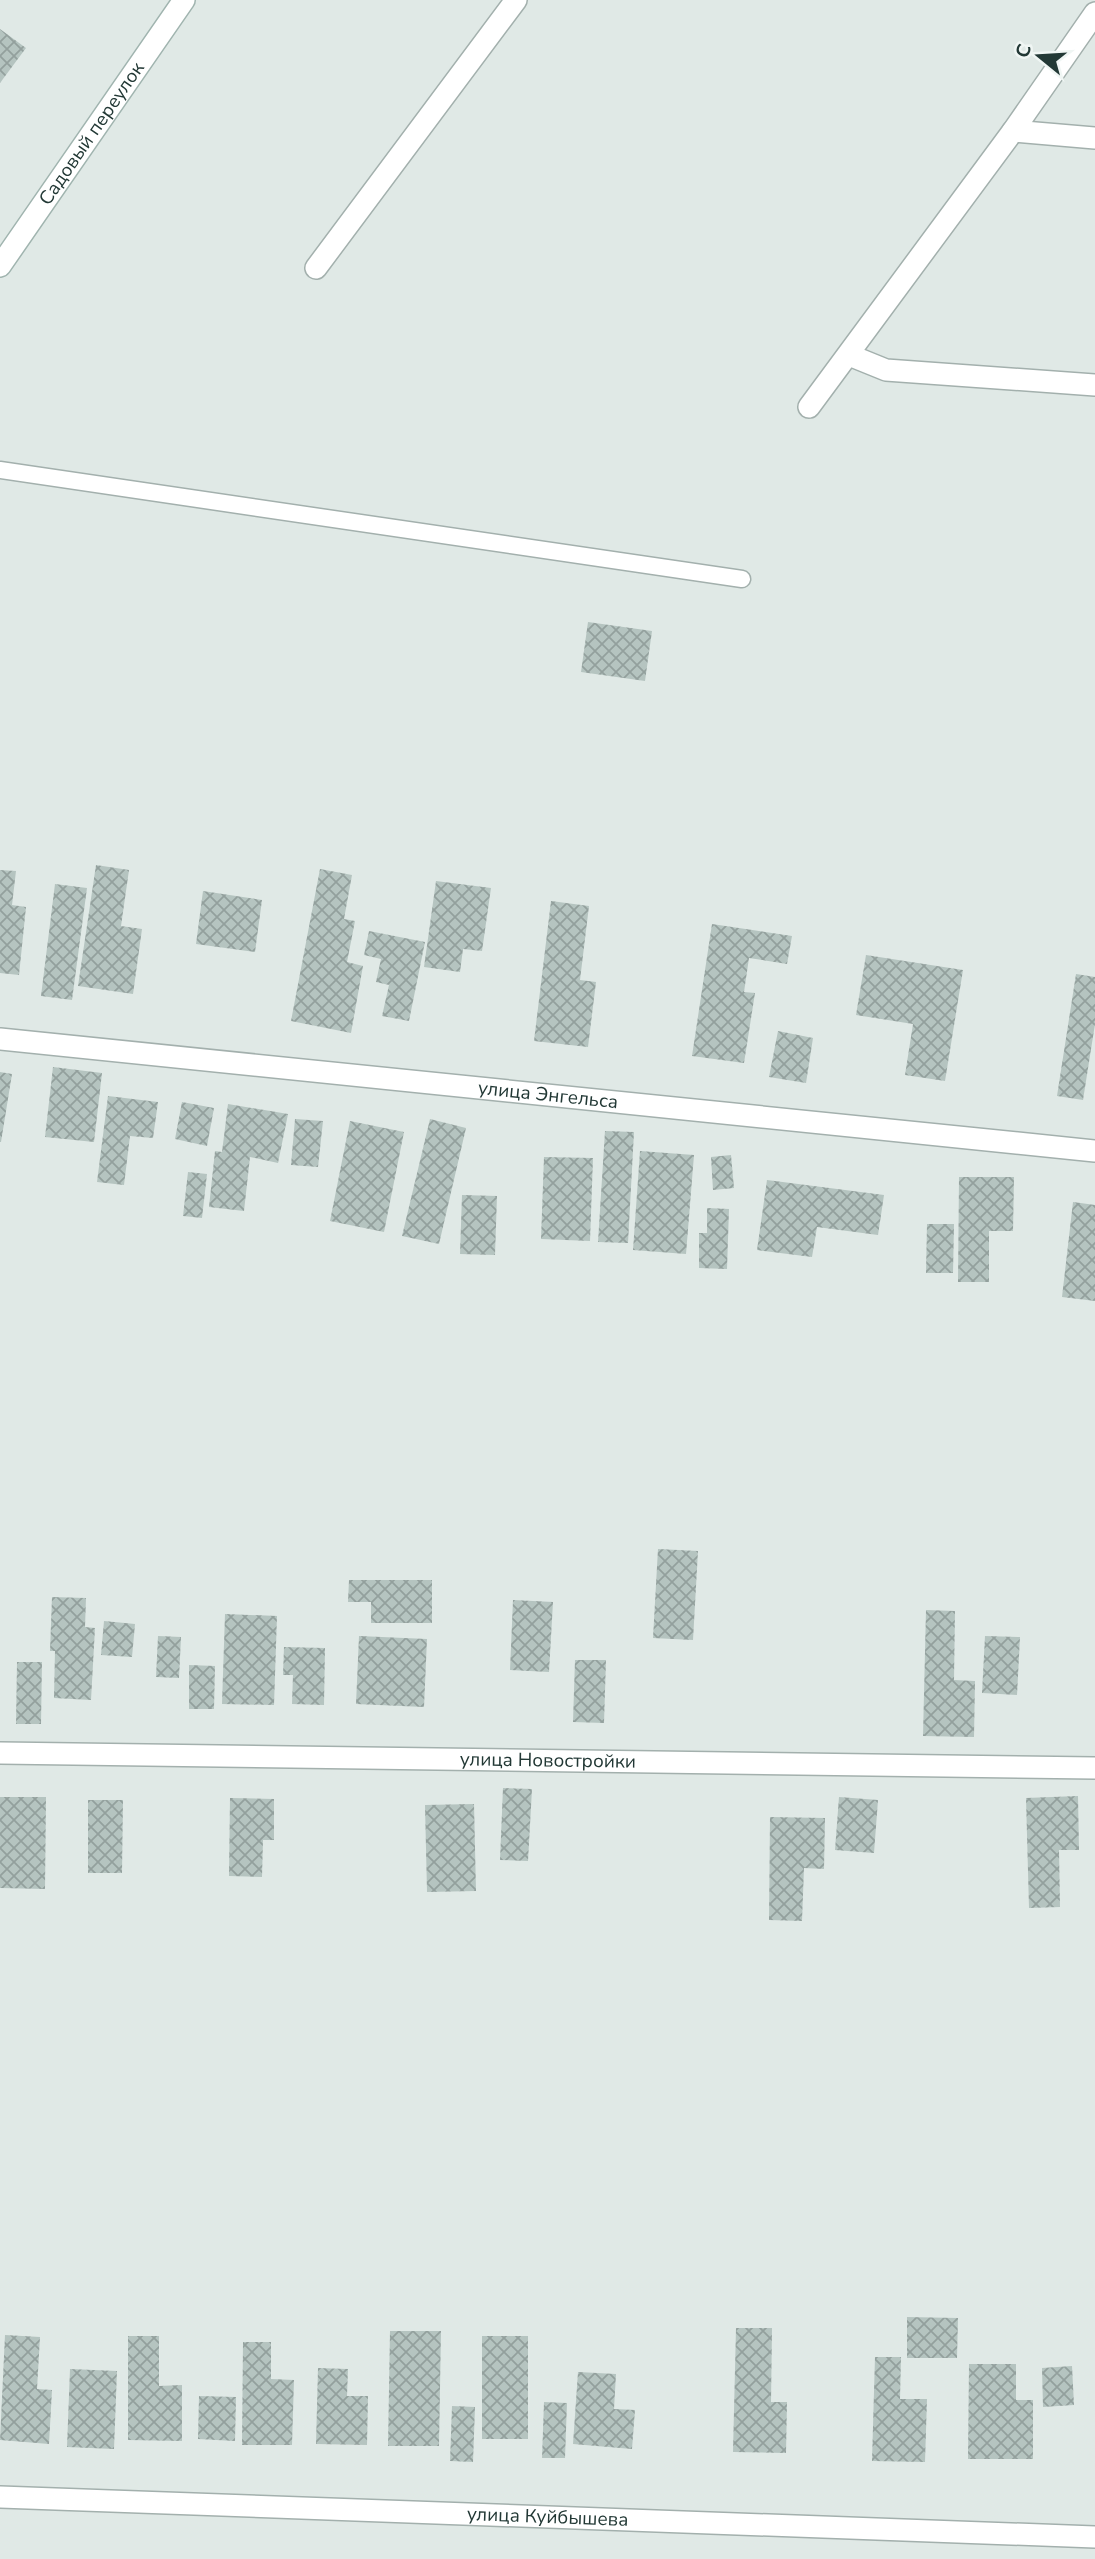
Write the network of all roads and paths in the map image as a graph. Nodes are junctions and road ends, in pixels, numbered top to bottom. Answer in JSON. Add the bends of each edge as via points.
{"nodes":[{"id":1,"x":184,"y":0,"type":"edge"},
{"id":2,"x":516,"y":0,"type":"edge"},
{"id":3,"x":1095,"y":13,"type":"edge"},
{"id":4,"x":1013,"y":131,"type":"junction"},
{"id":5,"x":1095,"y":138,"type":"edge"},
{"id":6,"x":0,"y":266,"type":"edge"},
{"id":7,"x":316,"y":268,"type":"dead end"},
{"id":8,"x":849,"y":355,"type":"junction"},
{"id":9,"x":1095,"y":385,"type":"edge"},
{"id":10,"x":809,"y":407,"type":"dead end"},
{"id":11,"x":0,"y":470,"type":"edge"},
{"id":12,"x":742,"y":579,"type":"dead end"},
{"id":13,"x":0,"y":1039,"type":"edge"},
{"id":14,"x":1095,"y":1151,"type":"edge"},
{"id":15,"x":0,"y":1753,"type":"edge"},
{"id":16,"x":1095,"y":1768,"type":"edge"},
{"id":17,"x":0,"y":2497,"type":"edge"},
{"id":18,"x":1095,"y":2537,"type":"edge"}],
"edges":[{"from":1,"to":6,"type":"street","name":"Садовый переулок"},
{"from":2,"to":7,"type":"street"},
{"from":3,"to":4,"type":"street"},
{"from":4,"to":5,"type":"street"},
{"from":4,"to":8,"type":"street"},
{"from":8,"to":9,"type":"street","via":[[886,370]]},
{"from":8,"to":10,"type":"street"},
{"from":11,"to":12,"type":"lane"},
{"from":13,"to":14,"type":"street","name":"улица Энгельса"},
{"from":15,"to":16,"type":"street","name":"улица Новостройки"},
{"from":17,"to":18,"type":"street","name":"улица Куйбышева"}]}
